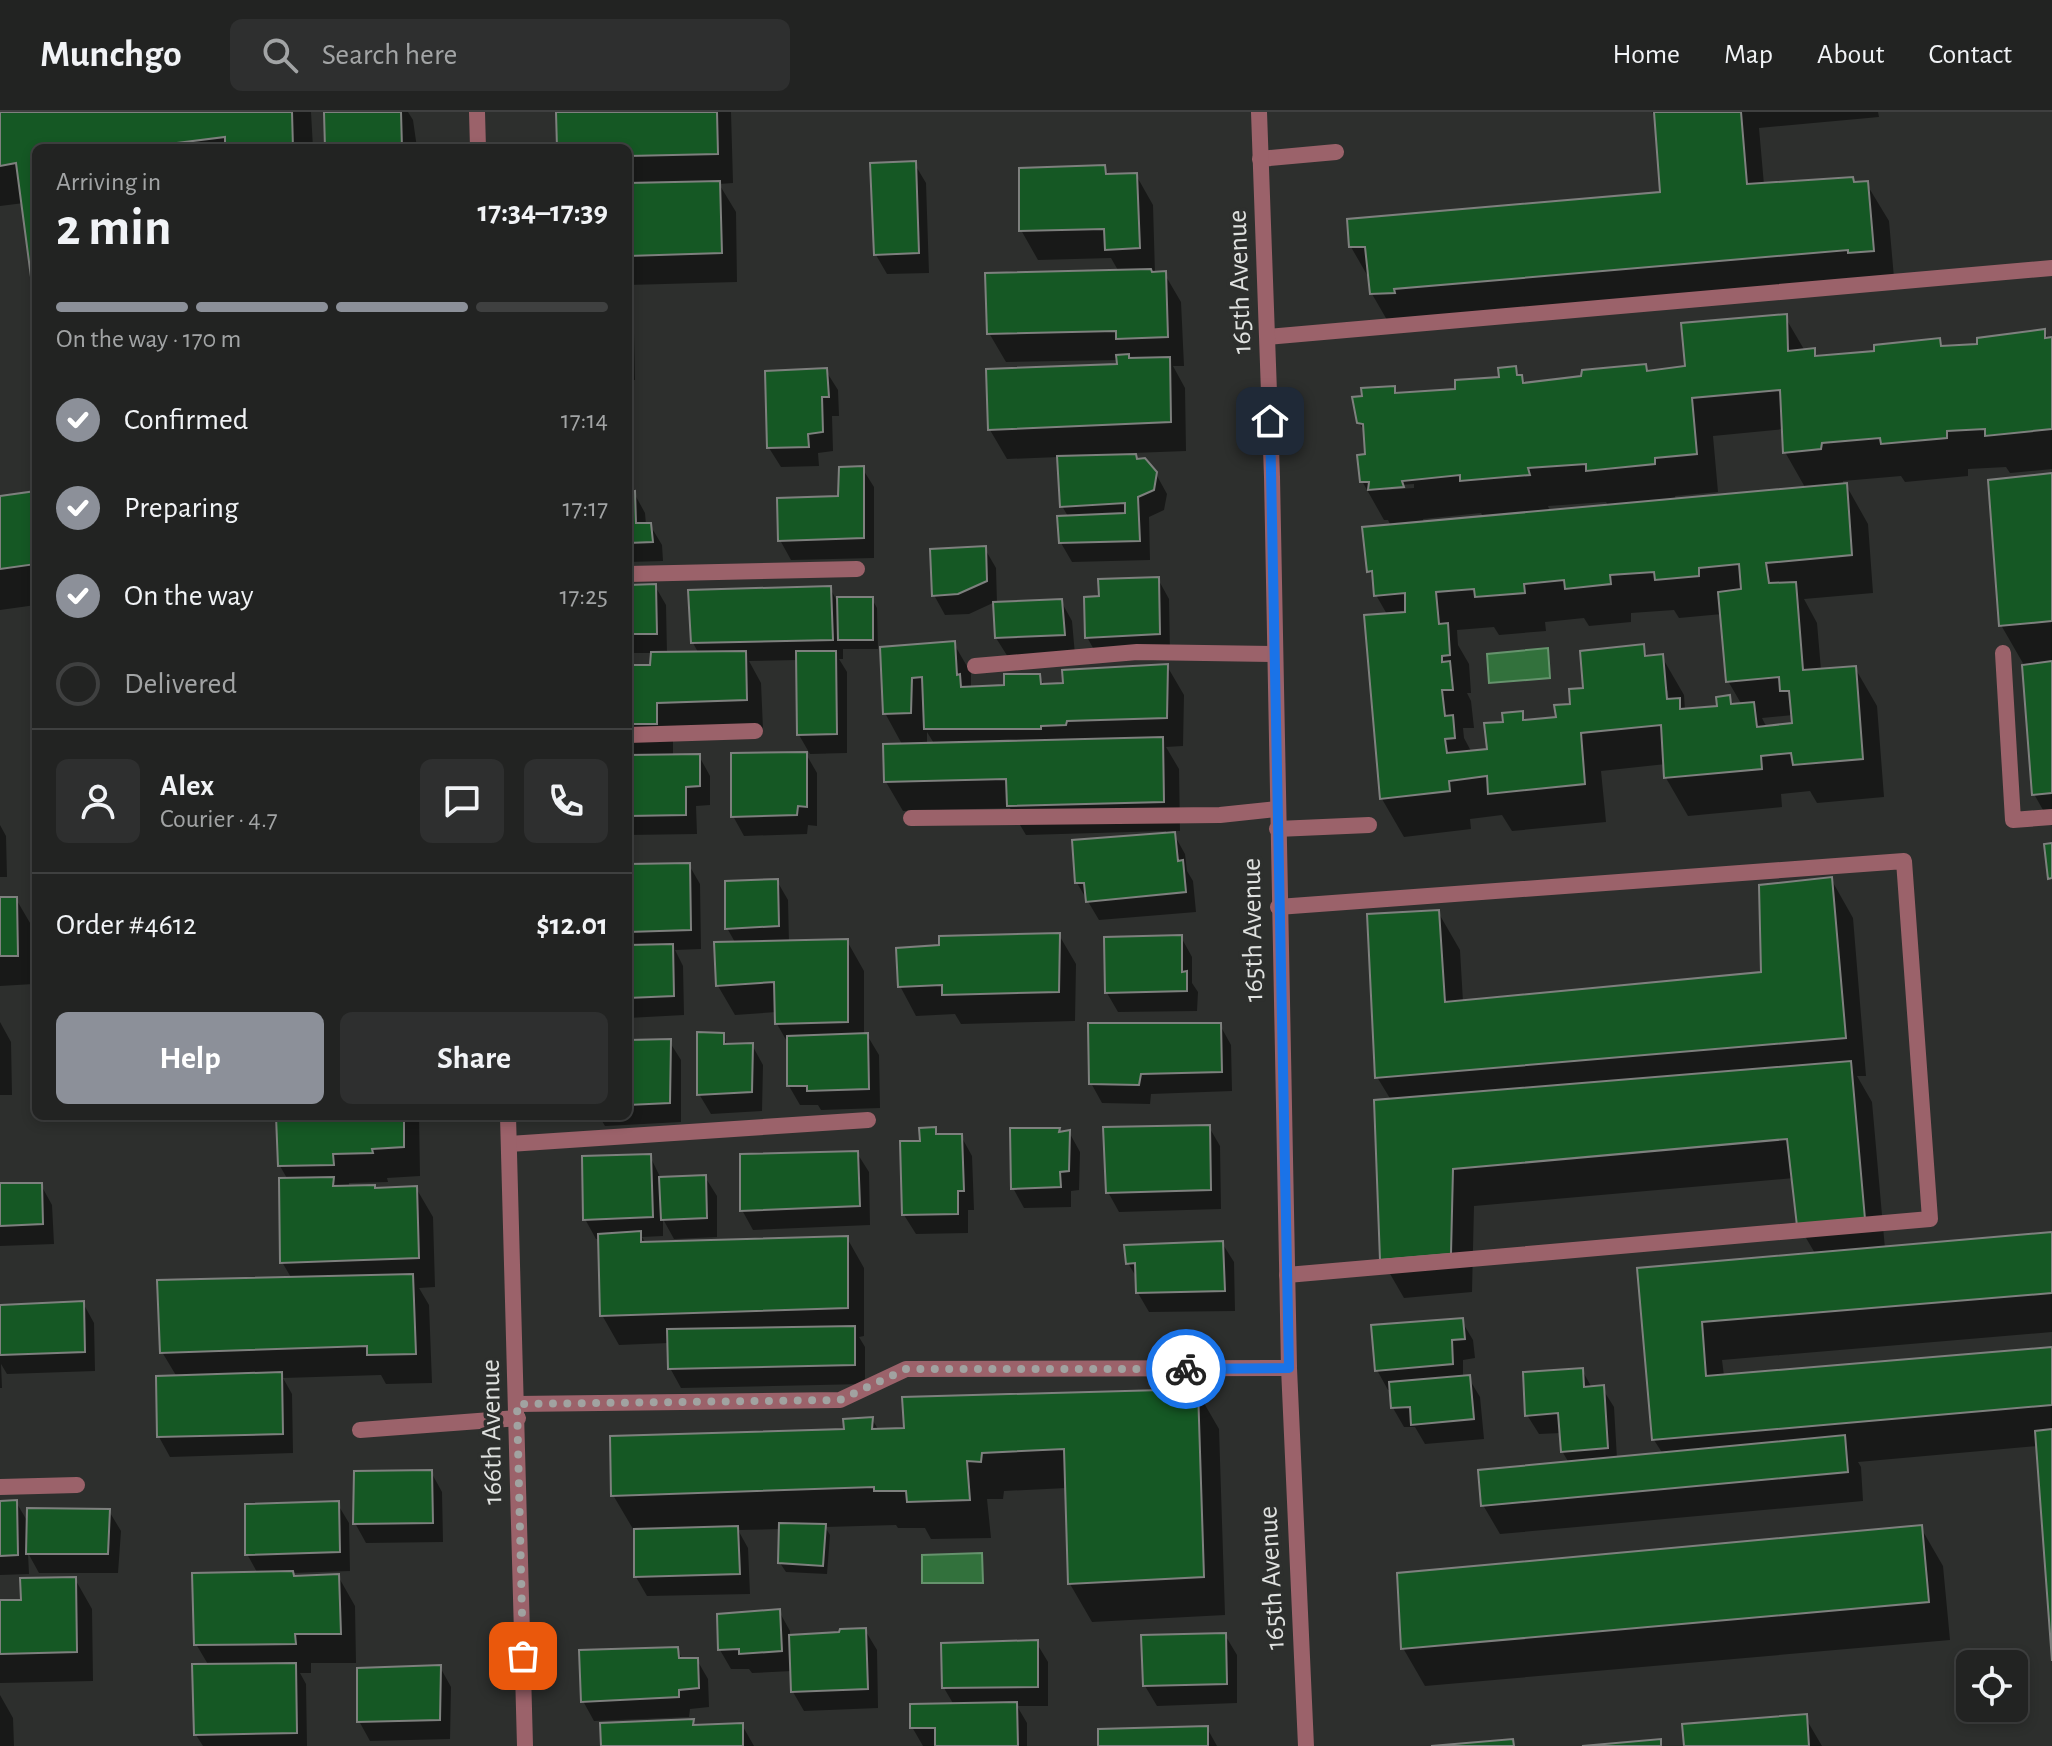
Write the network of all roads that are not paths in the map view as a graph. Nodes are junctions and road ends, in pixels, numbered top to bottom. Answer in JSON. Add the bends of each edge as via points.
{"nodes":[{"id":1,"x":477,"y":112,"type":"edge"},
{"id":2,"x":1259,"y":112,"type":"edge"},
{"id":3,"x":478,"y":144,"type":"edge"},
{"id":4,"x":1336,"y":152,"type":"dead end"},
{"id":5,"x":1260,"y":159,"type":"junction"},
{"id":6,"x":2052,"y":268,"type":"edge"},
{"id":7,"x":1268,"y":337,"type":"junction"},
{"id":8,"x":857,"y":569,"type":"dead end"},
{"id":9,"x":632,"y":574,"type":"edge"},
{"id":10,"x":2003,"y":653,"type":"dead end"},
{"id":11,"x":1274,"y":654,"type":"junction"},
{"id":12,"x":975,"y":666,"type":"dead end"},
{"id":13,"x":755,"y":731,"type":"dead end"},
{"id":14,"x":632,"y":735,"type":"edge"},
{"id":15,"x":1277,"y":809,"type":"junction"},
{"id":16,"x":2052,"y":817,"type":"edge"},
{"id":17,"x":911,"y":818,"type":"dead end"},
{"id":18,"x":1369,"y":825,"type":"dead end"},
{"id":19,"x":1277,"y":829,"type":"junction"},
{"id":20,"x":1278,"y":907,"type":"junction"},
{"id":21,"x":508,"y":1120,"type":"edge"},
{"id":22,"x":868,"y":1120,"type":"dead end"},
{"id":23,"x":509,"y":1144,"type":"junction"},
{"id":24,"x":1287,"y":1275,"type":"junction"},
{"id":25,"x":1289,"y":1368,"type":"junction"},
{"id":26,"x":517,"y":1411,"type":"junction"},
{"id":27,"x":360,"y":1430,"type":"dead end"},
{"id":28,"x":77,"y":1485,"type":"dead end"},
{"id":29,"x":0,"y":1487,"type":"edge"},
{"id":30,"x":525,"y":1746,"type":"edge"},
{"id":31,"x":1306,"y":1746,"type":"edge"}],
"edges":[{"from":1,"to":3,"type":"street"},
{"from":2,"to":5,"type":"street","name":"165th Avenue"},
{"from":4,"to":5,"type":"street"},
{"from":5,"to":7,"type":"street","name":"165th Avenue"},
{"from":6,"to":7,"type":"street"},
{"from":7,"to":11,"type":"street","name":"165th Avenue"},
{"from":8,"to":9,"type":"street"},
{"from":10,"to":16,"type":"street","via":[[2013,820]]},
{"from":11,"to":12,"type":"street","via":[[1137,652]]},
{"from":11,"to":15,"type":"street","name":"165th Avenue"},
{"from":13,"to":14,"type":"street"},
{"from":15,"to":17,"type":"street","via":[[1220,815]]},
{"from":15,"to":19,"type":"street","name":"165th Avenue"},
{"from":18,"to":19,"type":"street"},
{"from":19,"to":20,"type":"street","name":"165th Avenue"},
{"from":20,"to":24,"type":"street","name":"165th Avenue"},
{"from":20,"to":24,"type":"street","via":[[1904,861],[1930,1219]]},
{"from":21,"to":23,"type":"street","name":"166th Avenue"},
{"from":22,"to":23,"type":"street"},
{"from":23,"to":26,"type":"street","name":"166th Avenue"},
{"from":24,"to":25,"type":"street","name":"165th Avenue"},
{"from":25,"to":26,"type":"street","via":[[906,1369],[840,1400]]},
{"from":25,"to":31,"type":"street","name":"165th Avenue"},
{"from":26,"to":27,"type":"street"},
{"from":26,"to":30,"type":"street","name":"166th Avenue"},
{"from":28,"to":29,"type":"street"}]}
